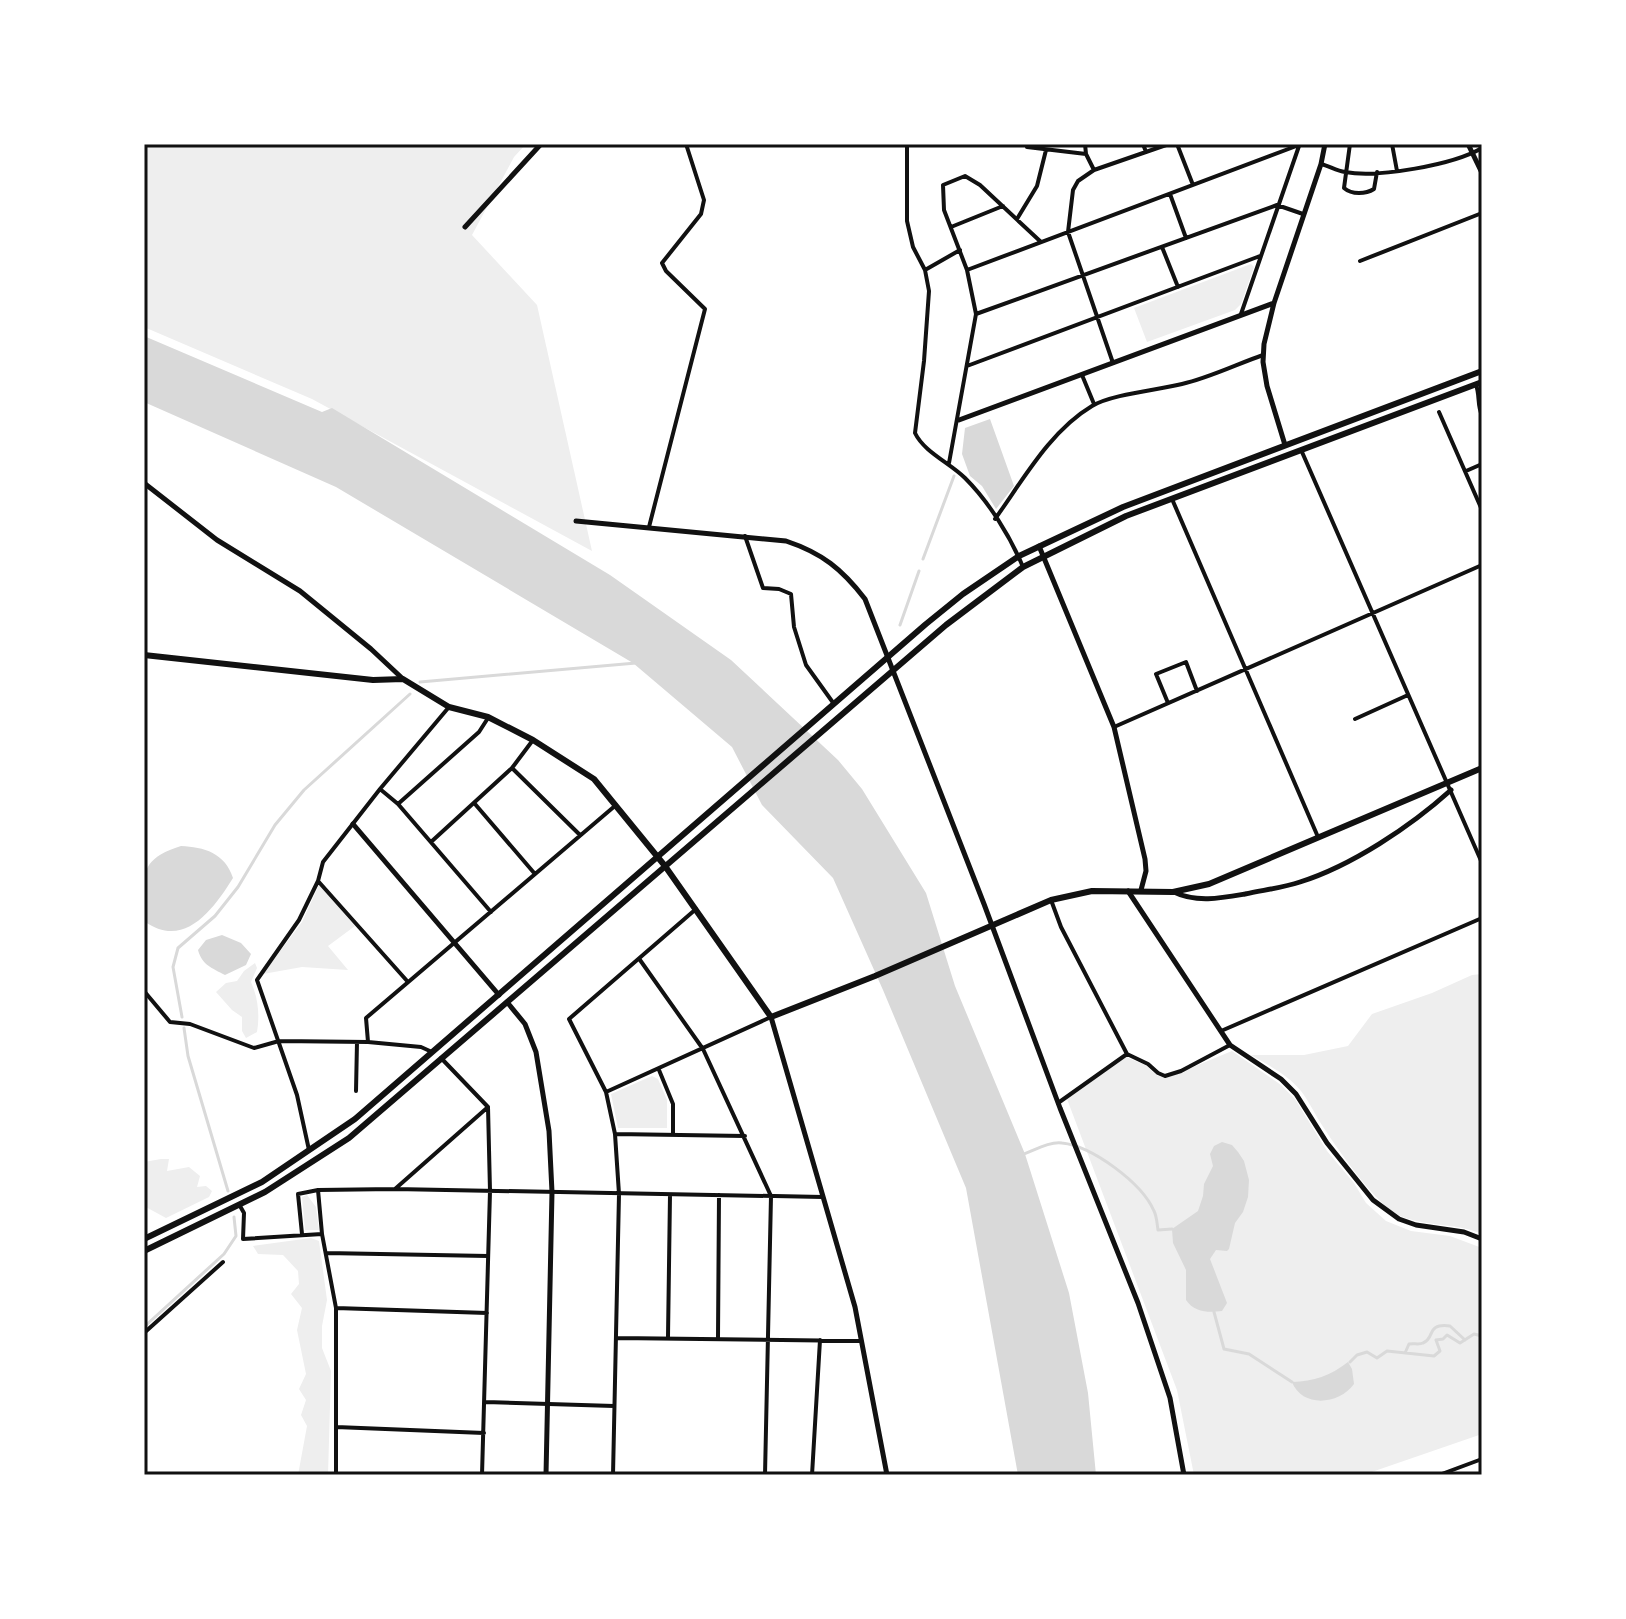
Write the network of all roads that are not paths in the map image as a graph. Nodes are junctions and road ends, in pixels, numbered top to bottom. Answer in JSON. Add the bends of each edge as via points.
{"nodes":[{"id":1,"x":541,"y":144,"type":"edge"},
{"id":2,"x":686,"y":144,"type":"edge"},
{"id":3,"x":907,"y":144,"type":"edge"},
{"id":4,"x":1085,"y":144,"type":"edge"},
{"id":5,"x":1143,"y":144,"type":"edge"},
{"id":6,"x":1169,"y":144,"type":"edge"},
{"id":7,"x":1177,"y":144,"type":"edge"},
{"id":8,"x":1325,"y":144,"type":"edge"},
{"id":9,"x":1350,"y":144,"type":"edge"},
{"id":10,"x":1392,"y":144,"type":"edge"},
{"id":11,"x":1468,"y":144,"type":"edge"},
{"id":12,"x":1299,"y":145,"type":"edge"},
{"id":13,"x":1027,"y":147,"type":"dead end"},
{"id":14,"x":1482,"y":148,"type":"edge"},
{"id":15,"x":1046,"y":150,"type":"junction"},
{"id":16,"x":1146,"y":152,"type":"junction"},
{"id":17,"x":1473,"y":153,"type":"junction"},
{"id":18,"x":1086,"y":154,"type":"junction"},
{"id":19,"x":1321,"y":164,"type":"junction"},
{"id":20,"x":1094,"y":170,"type":"junction"},
{"id":21,"x":1397,"y":171,"type":"junction"},
{"id":22,"x":1345,"y":172,"type":"junction"},
{"id":23,"x":1377,"y":172,"type":"junction"},
{"id":24,"x":1482,"y":173,"type":"edge"},
{"id":25,"x":1193,"y":185,"type":"junction"},
{"id":26,"x":1170,"y":194,"type":"junction"},
{"id":27,"x":1277,"y":205,"type":"junction"},
{"id":28,"x":1003,"y":206,"type":"junction"},
{"id":29,"x":1482,"y":213,"type":"edge"},
{"id":30,"x":1303,"y":214,"type":"junction"},
{"id":31,"x":1017,"y":219,"type":"junction"},
{"id":32,"x":465,"y":227,"type":"dead end"},
{"id":33,"x":951,"y":227,"type":"junction"},
{"id":34,"x":1068,"y":232,"type":"junction"},
{"id":35,"x":1186,"y":238,"type":"junction"},
{"id":36,"x":1041,"y":242,"type":"junction"},
{"id":37,"x":1162,"y":247,"type":"junction"},
{"id":38,"x":960,"y":250,"type":"junction"},
{"id":39,"x":1260,"y":256,"type":"junction"},
{"id":40,"x":1360,"y":261,"type":"dead end"},
{"id":41,"x":925,"y":270,"type":"junction"},
{"id":42,"x":967,"y":270,"type":"junction"},
{"id":43,"x":1083,"y":276,"type":"junction"},
{"id":44,"x":1178,"y":287,"type":"junction"},
{"id":45,"x":1274,"y":303,"type":"junction"},
{"id":46,"x":976,"y":314,"type":"junction"},
{"id":47,"x":1241,"y":314,"type":"junction"},
{"id":48,"x":1097,"y":318,"type":"junction"},
{"id":49,"x":1263,"y":355,"type":"junction"},
{"id":50,"x":1113,"y":363,"type":"junction"},
{"id":51,"x":967,"y":366,"type":"junction"},
{"id":52,"x":1482,"y":371,"type":"edge"},
{"id":53,"x":1082,"y":375,"type":"junction"},
{"id":54,"x":1479,"y":384,"type":"edge"},
{"id":55,"x":1094,"y":404,"type":"junction"},
{"id":56,"x":1439,"y":412,"type":"dead end"},
{"id":57,"x":1482,"y":415,"type":"edge"},
{"id":58,"x":959,"y":420,"type":"junction"},
{"id":59,"x":1285,"y":445,"type":"junction"},
{"id":60,"x":1302,"y":452,"type":"junction"},
{"id":61,"x":949,"y":463,"type":"junction"},
{"id":62,"x":1482,"y":464,"type":"edge"},
{"id":63,"x":1465,"y":471,"type":"junction"},
{"id":64,"x":144,"y":483,"type":"edge"},
{"id":65,"x":1172,"y":499,"type":"junction"},
{"id":66,"x":1482,"y":510,"type":"edge"},
{"id":67,"x":995,"y":519,"type":"junction"},
{"id":68,"x":576,"y":521,"type":"dead end"},
{"id":69,"x":649,"y":527,"type":"junction"},
{"id":70,"x":745,"y":536,"type":"junction"},
{"id":71,"x":1039,"y":546,"type":"junction"},
{"id":72,"x":1044,"y":555,"type":"junction"},
{"id":73,"x":1019,"y":556,"type":"junction"},
{"id":74,"x":1482,"y":565,"type":"edge"},
{"id":75,"x":1023,"y":567,"type":"junction"},
{"id":76,"x":1372,"y":612,"type":"junction"},
{"id":77,"x":144,"y":655,"type":"edge"},
{"id":78,"x":888,"y":659,"type":"junction"},
{"id":79,"x":1244,"y":670,"type":"junction"},
{"id":80,"x":893,"y":672,"type":"junction"},
{"id":81,"x":403,"y":679,"type":"junction"},
{"id":82,"x":1197,"y":691,"type":"junction"},
{"id":83,"x":1408,"y":695,"type":"junction"},
{"id":84,"x":1168,"y":703,"type":"junction"},
{"id":85,"x":834,"y":704,"type":"junction"},
{"id":86,"x":449,"y":707,"type":"junction"},
{"id":87,"x":488,"y":717,"type":"junction"},
{"id":88,"x":1355,"y":719,"type":"dead end"},
{"id":89,"x":1114,"y":727,"type":"junction"},
{"id":90,"x":533,"y":740,"type":"junction"},
{"id":91,"x":512,"y":768,"type":"junction"},
{"id":92,"x":1482,"y":768,"type":"edge"},
{"id":93,"x":1447,"y":781,"type":"junction"},
{"id":94,"x":380,"y":789,"type":"junction"},
{"id":95,"x":1451,"y":790,"type":"junction"},
{"id":96,"x":398,"y":804,"type":"junction"},
{"id":97,"x":475,"y":804,"type":"junction"},
{"id":98,"x":616,"y":805,"type":"junction"},
{"id":99,"x":353,"y":824,"type":"junction"},
{"id":100,"x":580,"y":835,"type":"junction"},
{"id":101,"x":1318,"y":837,"type":"junction"},
{"id":102,"x":431,"y":842,"type":"junction"},
{"id":103,"x":657,"y":857,"type":"junction"},
{"id":104,"x":1482,"y":863,"type":"edge"},
{"id":105,"x":665,"y":866,"type":"junction"},
{"id":106,"x":535,"y":874,"type":"junction"},
{"id":107,"x":318,"y":881,"type":"junction"},
{"id":108,"x":1127,"y":890,"type":"junction"},
{"id":109,"x":1141,"y":890,"type":"junction"},
{"id":110,"x":1173,"y":892,"type":"junction"},
{"id":111,"x":1051,"y":900,"type":"junction"},
{"id":112,"x":696,"y":909,"type":"junction"},
{"id":113,"x":491,"y":912,"type":"junction"},
{"id":114,"x":1482,"y":918,"type":"edge"},
{"id":115,"x":992,"y":924,"type":"junction"},
{"id":116,"x":456,"y":943,"type":"junction"},
{"id":117,"x":640,"y":960,"type":"junction"},
{"id":118,"x":408,"y":982,"type":"junction"},
{"id":119,"x":144,"y":991,"type":"edge"},
{"id":120,"x":499,"y":995,"type":"junction"},
{"id":121,"x":506,"y":1001,"type":"junction"},
{"id":122,"x":771,"y":1017,"type":"junction"},
{"id":123,"x":1219,"y":1031,"type":"junction"},
{"id":124,"x":279,"y":1041,"type":"junction"},
{"id":125,"x":357,"y":1042,"type":"junction"},
{"id":126,"x":368,"y":1042,"type":"junction"},
{"id":127,"x":1230,"y":1045,"type":"junction"},
{"id":128,"x":703,"y":1049,"type":"junction"},
{"id":129,"x":434,"y":1053,"type":"junction"},
{"id":130,"x":1127,"y":1054,"type":"junction"},
{"id":131,"x":441,"y":1058,"type":"junction"},
{"id":132,"x":659,"y":1070,"type":"junction"},
{"id":133,"x":356,"y":1091,"type":"dead end"},
{"id":134,"x":606,"y":1092,"type":"junction"},
{"id":135,"x":1058,"y":1103,"type":"junction"},
{"id":136,"x":488,"y":1107,"type":"junction"},
{"id":137,"x":673,"y":1133,"type":"junction"},
{"id":138,"x":615,"y":1134,"type":"junction"},
{"id":139,"x":745,"y":1136,"type":"junction"},
{"id":140,"x":309,"y":1153,"type":"junction"},
{"id":141,"x":395,"y":1189,"type":"junction"},
{"id":142,"x":318,"y":1190,"type":"junction"},
{"id":143,"x":490,"y":1191,"type":"junction"},
{"id":144,"x":552,"y":1192,"type":"junction"},
{"id":145,"x":619,"y":1194,"type":"junction"},
{"id":146,"x":670,"y":1195,"type":"junction"},
{"id":147,"x":719,"y":1195,"type":"junction"},
{"id":148,"x":771,"y":1196,"type":"junction"},
{"id":149,"x":823,"y":1197,"type":"junction"},
{"id":150,"x":240,"y":1205,"type":"junction"},
{"id":151,"x":302,"y":1234,"type":"junction"},
{"id":152,"x":322,"y":1234,"type":"junction"},
{"id":153,"x":144,"y":1239,"type":"edge"},
{"id":154,"x":243,"y":1239,"type":"junction"},
{"id":155,"x":1482,"y":1239,"type":"edge"},
{"id":156,"x":238,"y":1244,"type":"dead end"},
{"id":157,"x":144,"y":1251,"type":"edge"},
{"id":158,"x":326,"y":1253,"type":"junction"},
{"id":159,"x":488,"y":1256,"type":"junction"},
{"id":160,"x":223,"y":1262,"type":"dead end"},
{"id":161,"x":336,"y":1308,"type":"junction"},
{"id":162,"x":487,"y":1313,"type":"junction"},
{"id":163,"x":144,"y":1333,"type":"edge"},
{"id":164,"x":668,"y":1337,"type":"junction"},
{"id":165,"x":617,"y":1338,"type":"junction"},
{"id":166,"x":718,"y":1338,"type":"junction"},
{"id":167,"x":766,"y":1340,"type":"junction"},
{"id":168,"x":820,"y":1340,"type":"junction"},
{"id":169,"x":860,"y":1341,"type":"junction"},
{"id":170,"x":486,"y":1402,"type":"junction"},
{"id":171,"x":547,"y":1404,"type":"junction"},
{"id":172,"x":614,"y":1406,"type":"junction"},
{"id":173,"x":336,"y":1427,"type":"junction"},
{"id":174,"x":484,"y":1433,"type":"junction"},
{"id":175,"x":1482,"y":1459,"type":"edge"},
{"id":176,"x":336,"y":1475,"type":"edge"},
{"id":177,"x":482,"y":1475,"type":"edge"},
{"id":178,"x":546,"y":1475,"type":"edge"},
{"id":179,"x":613,"y":1475,"type":"edge"},
{"id":180,"x":765,"y":1475,"type":"edge"},
{"id":181,"x":812,"y":1475,"type":"edge"},
{"id":182,"x":887,"y":1475,"type":"edge"},
{"id":183,"x":1184,"y":1475,"type":"edge"},
{"id":184,"x":1439,"y":1475,"type":"edge"}],
"edges":[{"from":1,"to":32,"type":"street"},
{"from":2,"to":69,"type":"street","via":[[704,200],[701,214],[662,263],[705,309]]},
{"from":3,"to":41,"type":"street","via":[[907,221]]},
{"from":4,"to":18,"type":"street"},
{"from":5,"to":16,"type":"street"},
{"from":6,"to":16,"type":"street"},
{"from":7,"to":25,"type":"street"},
{"from":8,"to":19,"type":"street"},
{"from":9,"to":22,"type":"street"},
{"from":10,"to":21,"type":"street"},
{"from":11,"to":17,"type":"street"},
{"from":12,"to":25,"type":"street"},
{"from":12,"to":27,"type":"street"},
{"from":13,"to":15,"type":"street"},
{"from":14,"to":17,"type":"street"},
{"from":15,"to":18,"type":"street"},
{"from":15,"to":31,"type":"street","via":[[1037,186]]},
{"from":16,"to":20,"type":"street"},
{"from":17,"to":21,"type":"street"},
{"from":17,"to":24,"type":"street"},
{"from":18,"to":20,"type":"street"},
{"from":19,"to":22,"type":"street"},
{"from":19,"to":30,"type":"street"},
{"from":20,"to":34,"type":"street","via":[[1073,190]]},
{"from":21,"to":23,"type":"street"},
{"from":22,"to":23,"type":"street"},
{"from":22,"to":23,"type":"street","via":[[1347,191],[1367,193],[1374,189]]},
{"from":25,"to":26,"type":"street"},
{"from":26,"to":34,"type":"street"},
{"from":26,"to":35,"type":"street"},
{"from":27,"to":30,"type":"street"},
{"from":27,"to":35,"type":"street"},
{"from":27,"to":39,"type":"street"},
{"from":28,"to":31,"type":"street"},
{"from":28,"to":33,"type":"street"},
{"from":28,"to":33,"type":"street","via":[[965,176],[943,185]]},
{"from":29,"to":40,"type":"street"},
{"from":30,"to":45,"type":"street"},
{"from":31,"to":36,"type":"street"},
{"from":33,"to":38,"type":"street"},
{"from":34,"to":36,"type":"street"},
{"from":34,"to":43,"type":"street"},
{"from":35,"to":37,"type":"street"},
{"from":36,"to":42,"type":"street"},
{"from":37,"to":43,"type":"street"},
{"from":37,"to":44,"type":"street"},
{"from":38,"to":41,"type":"street"},
{"from":38,"to":42,"type":"street"},
{"from":39,"to":44,"type":"street"},
{"from":39,"to":47,"type":"street"},
{"from":41,"to":61,"type":"street","via":[[929,291],[915,433]]},
{"from":42,"to":46,"type":"street"},
{"from":43,"to":46,"type":"street"},
{"from":43,"to":48,"type":"street"},
{"from":44,"to":48,"type":"street"},
{"from":45,"to":47,"type":"street"},
{"from":45,"to":49,"type":"street"},
{"from":46,"to":51,"type":"street"},
{"from":47,"to":50,"type":"street"},
{"from":48,"to":50,"type":"street"},
{"from":48,"to":51,"type":"street"},
{"from":49,"to":55,"type":"street","via":[[1183,384]]},
{"from":49,"to":59,"type":"street"},
{"from":50,"to":53,"type":"street"},
{"from":51,"to":58,"type":"street"},
{"from":52,"to":59,"type":"main road"},
{"from":53,"to":55,"type":"street"},
{"from":53,"to":58,"type":"street"},
{"from":54,"to":57,"type":"street"},
{"from":54,"to":60,"type":"main road"},
{"from":55,"to":67,"type":"street","via":[[1048,445]]},
{"from":56,"to":63,"type":"street"},
{"from":58,"to":61,"type":"street"},
{"from":59,"to":71,"type":"main road","via":[[1123,507]]},
{"from":60,"to":65,"type":"main road"},
{"from":60,"to":76,"type":"street"},
{"from":61,"to":67,"type":"street"},
{"from":62,"to":63,"type":"street"},
{"from":63,"to":66,"type":"street"},
{"from":64,"to":81,"type":"street","via":[[217,540],[300,591]]},
{"from":65,"to":72,"type":"main road"},
{"from":65,"to":79,"type":"street"},
{"from":67,"to":73,"type":"street"},
{"from":68,"to":69,"type":"street"},
{"from":69,"to":70,"type":"street"},
{"from":70,"to":78,"type":"street","via":[[813,550],[846,575],[865,599]]},
{"from":70,"to":85,"type":"street","via":[[763,588],[791,594],[806,665]]},
{"from":71,"to":72,"type":"street"},
{"from":71,"to":73,"type":"main road"},
{"from":72,"to":75,"type":"main road"},
{"from":72,"to":89,"type":"street"},
{"from":73,"to":75,"type":"street"},
{"from":73,"to":78,"type":"main road","via":[[963,594]]},
{"from":74,"to":76,"type":"street"},
{"from":75,"to":80,"type":"main road"},
{"from":76,"to":79,"type":"street"},
{"from":76,"to":83,"type":"street"},
{"from":77,"to":81,"type":"main road"},
{"from":78,"to":80,"type":"street"},
{"from":78,"to":85,"type":"main road"},
{"from":79,"to":82,"type":"street"},
{"from":79,"to":101,"type":"street"},
{"from":80,"to":105,"type":"main road"},
{"from":80,"to":115,"type":"street"},
{"from":81,"to":86,"type":"main road"},
{"from":82,"to":84,"type":"street"},
{"from":82,"to":84,"type":"street","via":[[1186,662],[1156,674]]},
{"from":83,"to":88,"type":"street"},
{"from":83,"to":93,"type":"street"},
{"from":84,"to":89,"type":"street"},
{"from":85,"to":103,"type":"main road"},
{"from":86,"to":87,"type":"main road"},
{"from":86,"to":94,"type":"street"},
{"from":87,"to":90,"type":"main road"},
{"from":87,"to":96,"type":"street","via":[[479,732]]},
{"from":89,"to":109,"type":"street","via":[[1145,859]]},
{"from":90,"to":91,"type":"street"},
{"from":90,"to":98,"type":"main road","via":[[594,779]]},
{"from":91,"to":97,"type":"street"},
{"from":91,"to":100,"type":"street"},
{"from":92,"to":93,"type":"main road"},
{"from":93,"to":95,"type":"street"},
{"from":93,"to":101,"type":"main road"},
{"from":94,"to":96,"type":"street"},
{"from":94,"to":99,"type":"street"},
{"from":95,"to":104,"type":"street"},
{"from":95,"to":110,"type":"street","via":[[1397,831],[1336,868],[1299,883],[1210,899]]},
{"from":96,"to":102,"type":"street"},
{"from":97,"to":102,"type":"street"},
{"from":97,"to":106,"type":"street"},
{"from":98,"to":100,"type":"street"},
{"from":98,"to":103,"type":"main road"},
{"from":99,"to":107,"type":"street","via":[[323,862]]},
{"from":99,"to":116,"type":"street"},
{"from":100,"to":106,"type":"street"},
{"from":101,"to":110,"type":"main road","via":[[1209,884]]},
{"from":102,"to":113,"type":"street"},
{"from":103,"to":105,"type":"main road"},
{"from":103,"to":120,"type":"main road"},
{"from":105,"to":112,"type":"main road"},
{"from":105,"to":121,"type":"main road"},
{"from":106,"to":113,"type":"street"},
{"from":107,"to":118,"type":"street"},
{"from":107,"to":124,"type":"street","via":[[299,920],[257,980]]},
{"from":108,"to":109,"type":"main road"},
{"from":108,"to":111,"type":"main road"},
{"from":108,"to":123,"type":"street"},
{"from":109,"to":110,"type":"main road"},
{"from":111,"to":115,"type":"main road"},
{"from":111,"to":130,"type":"street"},
{"from":112,"to":117,"type":"street"},
{"from":112,"to":122,"type":"main road"},
{"from":113,"to":116,"type":"street"},
{"from":114,"to":123,"type":"street"},
{"from":115,"to":122,"type":"main road"},
{"from":115,"to":135,"type":"street"},
{"from":116,"to":118,"type":"street"},
{"from":116,"to":120,"type":"street"},
{"from":117,"to":128,"type":"street"},
{"from":117,"to":134,"type":"street","via":[[569,1019]]},
{"from":118,"to":126,"type":"street","via":[[366,1018]]},
{"from":119,"to":124,"type":"street","via":[[170,1022],[190,1024],[254,1048]]},
{"from":120,"to":129,"type":"main road"},
{"from":121,"to":131,"type":"main road"},
{"from":121,"to":144,"type":"street","via":[[525,1024],[536,1052]]},
{"from":122,"to":128,"type":"street"},
{"from":122,"to":149,"type":"street"},
{"from":123,"to":127,"type":"street"},
{"from":124,"to":125,"type":"street"},
{"from":124,"to":140,"type":"street"},
{"from":125,"to":126,"type":"street"},
{"from":125,"to":133,"type":"street"},
{"from":126,"to":129,"type":"street"},
{"from":127,"to":130,"type":"street","via":[[1165,1076]]},
{"from":127,"to":155,"type":"street","via":[[1296,1094],[1327,1143],[1391,1215]]},
{"from":128,"to":132,"type":"street"},
{"from":128,"to":139,"type":"street"},
{"from":129,"to":140,"type":"main road"},
{"from":130,"to":135,"type":"street"},
{"from":131,"to":136,"type":"street"},
{"from":131,"to":150,"type":"main road","via":[[349,1138]]},
{"from":132,"to":134,"type":"street"},
{"from":132,"to":137,"type":"street","via":[[673,1104]]},
{"from":134,"to":138,"type":"street"},
{"from":135,"to":183,"type":"street","via":[[1156,1355]]},
{"from":136,"to":141,"type":"street"},
{"from":136,"to":143,"type":"street"},
{"from":137,"to":138,"type":"street"},
{"from":137,"to":139,"type":"street"},
{"from":138,"to":145,"type":"street"},
{"from":139,"to":148,"type":"street"},
{"from":140,"to":153,"type":"main road","via":[[239,1195]]},
{"from":141,"to":142,"type":"street"},
{"from":141,"to":143,"type":"street"},
{"from":142,"to":151,"type":"street","via":[[298,1194]]},
{"from":142,"to":152,"type":"street"},
{"from":143,"to":144,"type":"street"},
{"from":143,"to":159,"type":"street"},
{"from":144,"to":145,"type":"street"},
{"from":144,"to":171,"type":"street"},
{"from":145,"to":146,"type":"street"},
{"from":145,"to":165,"type":"street"},
{"from":146,"to":147,"type":"street"},
{"from":146,"to":164,"type":"street"},
{"from":147,"to":148,"type":"street"},
{"from":147,"to":166,"type":"street"},
{"from":148,"to":149,"type":"street"},
{"from":148,"to":167,"type":"street"},
{"from":149,"to":169,"type":"street"},
{"from":150,"to":154,"type":"street"},
{"from":150,"to":157,"type":"main road"},
{"from":151,"to":152,"type":"street"},
{"from":151,"to":154,"type":"street"},
{"from":152,"to":158,"type":"street"},
{"from":154,"to":156,"type":"street"},
{"from":158,"to":159,"type":"street"},
{"from":158,"to":161,"type":"street"},
{"from":159,"to":162,"type":"street"},
{"from":160,"to":163,"type":"street"},
{"from":161,"to":162,"type":"street"},
{"from":161,"to":173,"type":"street"},
{"from":162,"to":170,"type":"street"},
{"from":164,"to":165,"type":"street"},
{"from":164,"to":166,"type":"street"},
{"from":165,"to":172,"type":"street"},
{"from":166,"to":167,"type":"street"},
{"from":167,"to":168,"type":"street"},
{"from":167,"to":180,"type":"street"},
{"from":168,"to":169,"type":"street"},
{"from":168,"to":181,"type":"street"},
{"from":169,"to":182,"type":"street"},
{"from":170,"to":171,"type":"street"},
{"from":170,"to":174,"type":"street"},
{"from":171,"to":172,"type":"street"},
{"from":171,"to":178,"type":"street"},
{"from":172,"to":179,"type":"street"},
{"from":173,"to":174,"type":"street"},
{"from":173,"to":176,"type":"street"},
{"from":174,"to":177,"type":"street"},
{"from":175,"to":184,"type":"street"}]}
